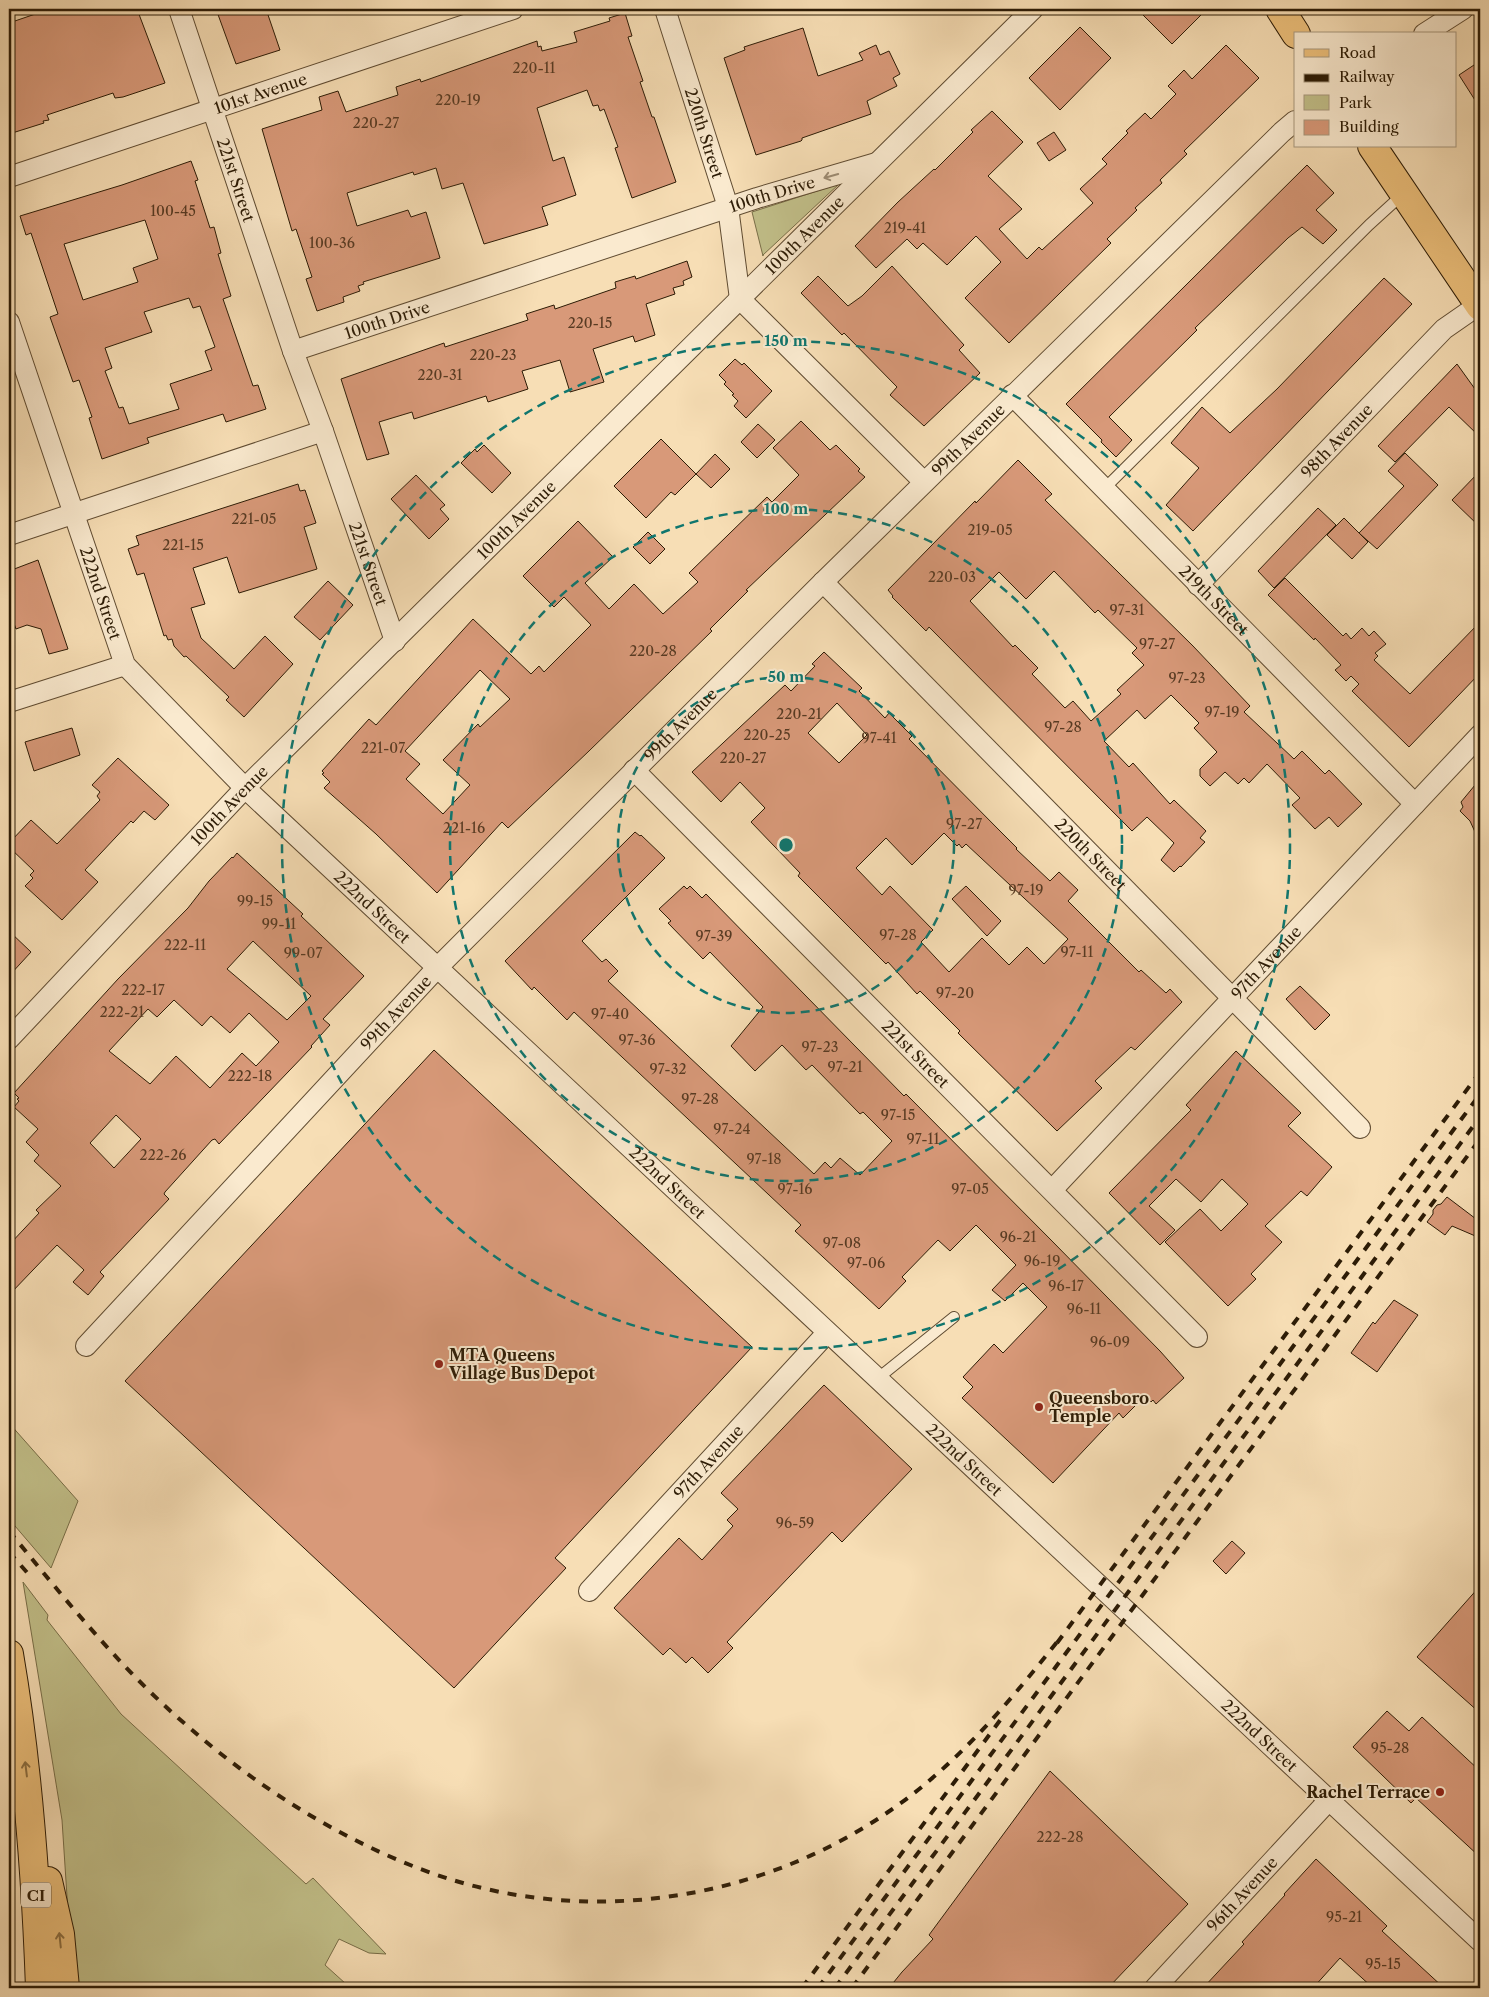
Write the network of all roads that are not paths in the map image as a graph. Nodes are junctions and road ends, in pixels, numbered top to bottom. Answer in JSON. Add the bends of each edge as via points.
{"nodes":[{"id":1,"x":179,"y":9,"type":"edge"},
{"id":2,"x":513,"y":9,"type":"edge"},
{"id":3,"x":665,"y":9,"type":"edge"},
{"id":4,"x":1032,"y":9,"type":"edge"},
{"id":5,"x":1280,"y":9,"type":"edge"},
{"id":6,"x":1463,"y":9,"type":"edge"},
{"id":7,"x":1295,"y":32,"type":"edge"},
{"id":8,"x":1427,"y":32,"type":"edge"},
{"id":9,"x":213,"y":109,"type":"junction"},
{"id":10,"x":1294,"y":122,"type":"edge"},
{"id":11,"x":1373,"y":148,"type":"edge"},
{"id":12,"x":878,"y":162,"type":"junction"},
{"id":13,"x":9,"y":177,"type":"edge"},
{"id":14,"x":1404,"y":194,"type":"junction"},
{"id":15,"x":728,"y":208,"type":"junction"},
{"id":16,"x":740,"y":299,"type":"junction"},
{"id":17,"x":1480,"y":305,"type":"edge"},
{"id":18,"x":9,"y":322,"type":"edge"},
{"id":19,"x":293,"y":351,"type":"junction"},
{"id":20,"x":1012,"y":395,"type":"junction"},
{"id":21,"x":323,"y":431,"type":"junction"},
{"id":22,"x":924,"y":482,"type":"junction"},
{"id":23,"x":1104,"y":489,"type":"junction"},
{"id":24,"x":74,"y":514,"type":"junction"},
{"id":25,"x":9,"y":535,"type":"edge"},
{"id":26,"x":822,"y":582,"type":"junction"},
{"id":27,"x":1198,"y":585,"type":"junction"},
{"id":28,"x":395,"y":641,"type":"junction"},
{"id":29,"x":125,"y":665,"type":"junction"},
{"id":30,"x":9,"y":702,"type":"edge"},
{"id":31,"x":1480,"y":735,"type":"edge"},
{"id":32,"x":634,"y":770,"type":"junction"},
{"id":33,"x":245,"y":788,"type":"junction"},
{"id":34,"x":1415,"y":804,"type":"junction"},
{"id":35,"x":437,"y":968,"type":"junction"},
{"id":36,"x":1232,"y":998,"type":"junction"},
{"id":37,"x":9,"y":1039,"type":"edge"},
{"id":38,"x":1360,"y":1128,"type":"dead end"},
{"id":39,"x":1052,"y":1189,"type":"junction"},
{"id":40,"x":954,"y":1317,"type":"dead end"},
{"id":41,"x":827,"y":1333,"type":"junction"},
{"id":42,"x":1197,"y":1337,"type":"dead end"},
{"id":43,"x":86,"y":1346,"type":"dead end"},
{"id":44,"x":877,"y":1379,"type":"junction"},
{"id":45,"x":589,"y":1591,"type":"dead end"},
{"id":46,"x":9,"y":1654,"type":"edge"},
{"id":47,"x":1329,"y":1800,"type":"junction"},
{"id":48,"x":29,"y":1802,"type":"junction"},
{"id":49,"x":1480,"y":1941,"type":"edge"},
{"id":50,"x":40,"y":1988,"type":"edge"},
{"id":51,"x":65,"y":1988,"type":"edge"},
{"id":52,"x":1155,"y":1988,"type":"edge"}],
"edges":[{"from":1,"to":9,"type":"street","name":"221st Street"},
{"from":2,"to":9,"type":"street","name":"101st Avenue"},
{"from":3,"to":15,"type":"street","name":"220th Street"},
{"from":4,"to":12,"type":"street","name":"100th Avenue"},
{"from":5,"to":7,"type":"main road"},
{"from":6,"to":8,"type":"street"},
{"from":9,"to":13,"type":"street","name":"101st Avenue"},
{"from":9,"to":19,"type":"street","name":"221st Street"},
{"from":10,"to":20,"type":"street","name":"99th Avenue"},
{"from":11,"to":14,"type":"main road"},
{"from":12,"to":15,"type":"street","name":"100th Drive","one_way":true},
{"from":12,"to":16,"type":"street","name":"100th Avenue"},
{"from":14,"to":17,"type":"main road"},
{"from":14,"to":23,"type":"lane"},
{"from":15,"to":16,"type":"street","name":"220th Street"},
{"from":15,"to":19,"type":"street","name":"100th Drive"},
{"from":16,"to":22,"type":"street"},
{"from":16,"to":28,"type":"street","name":"100th Avenue"},
{"from":17,"to":27,"type":"street","name":"98th Avenue","via":[[1444,329]]},
{"from":18,"to":24,"type":"street","name":"222nd Street"},
{"from":19,"to":21,"type":"street"},
{"from":20,"to":22,"type":"street","name":"99th Avenue"},
{"from":20,"to":23,"type":"street","name":"219th Street"},
{"from":21,"to":24,"type":"street"},
{"from":21,"to":28,"type":"street","name":"221st Street"},
{"from":22,"to":26,"type":"street","name":"99th Avenue"},
{"from":23,"to":27,"type":"street","name":"219th Street"},
{"from":24,"to":25,"type":"street"},
{"from":24,"to":29,"type":"street","name":"222nd Street"},
{"from":26,"to":32,"type":"street","name":"99th Avenue"},
{"from":26,"to":36,"type":"street","name":"220th Street"},
{"from":27,"to":34,"type":"street","name":"219th Street"},
{"from":28,"to":33,"type":"street","name":"100th Avenue"},
{"from":29,"to":30,"type":"street"},
{"from":29,"to":33,"type":"street","name":"222nd Street"},
{"from":31,"to":34,"type":"street","name":"97th Avenue"},
{"from":32,"to":35,"type":"street","name":"99th Avenue"},
{"from":32,"to":39,"type":"street","name":"221st Street"},
{"from":33,"to":35,"type":"street","name":"222nd Street"},
{"from":33,"to":37,"type":"street","name":"100th Avenue"},
{"from":34,"to":36,"type":"street","name":"97th Avenue"},
{"from":35,"to":41,"type":"street","name":"222nd Street"},
{"from":35,"to":43,"type":"street","name":"99th Avenue"},
{"from":36,"to":38,"type":"street","name":"220th Street"},
{"from":36,"to":39,"type":"street","name":"97th Avenue"},
{"from":39,"to":42,"type":"street","name":"221st Street"},
{"from":40,"to":44,"type":"lane"},
{"from":41,"to":44,"type":"street","name":"222nd Street"},
{"from":41,"to":45,"type":"street","name":"97th Avenue"},
{"from":44,"to":47,"type":"street","name":"222nd Street"},
{"from":48,"to":46,"type":"main road","number":"CI","one_way":true},
{"from":47,"to":49,"type":"street","name":"222nd Street"},
{"from":47,"to":52,"type":"street","name":"96th Avenue"},
{"from":48,"to":50,"type":"main road","number":"CI"},
{"from":51,"to":48,"type":"main road","one_way":true,"via":[[60,1934]]}]}
